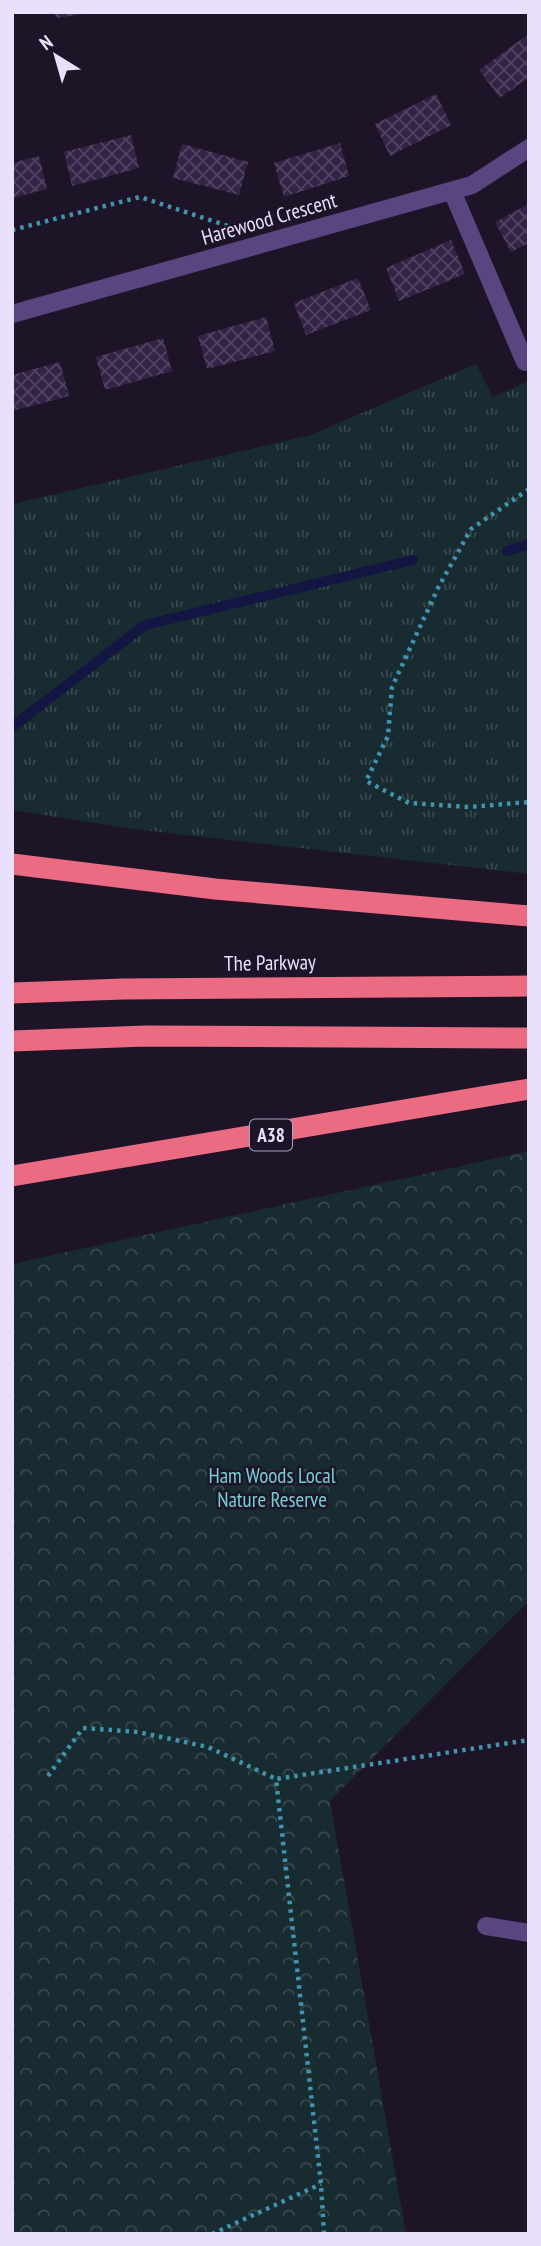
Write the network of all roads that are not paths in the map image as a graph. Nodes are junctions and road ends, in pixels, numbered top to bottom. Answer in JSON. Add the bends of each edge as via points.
{"nodes":[{"id":1,"x":529,"y":148,"type":"edge"},
{"id":2,"x":452,"y":191,"type":"junction"},
{"id":3,"x":12,"y":314,"type":"edge"},
{"id":4,"x":525,"y":362,"type":"dead end"},
{"id":5,"x":12,"y":864,"type":"edge"},
{"id":6,"x":529,"y":916,"type":"edge"},
{"id":7,"x":529,"y":986,"type":"edge"},
{"id":8,"x":12,"y":993,"type":"edge"},
{"id":9,"x":529,"y":1038,"type":"edge"},
{"id":10,"x":12,"y":1041,"type":"edge"},
{"id":11,"x":529,"y":1090,"type":"edge"},
{"id":12,"x":12,"y":1176,"type":"edge"},
{"id":13,"x":486,"y":1926,"type":"dead end"},
{"id":14,"x":529,"y":1933,"type":"edge"}],
"edges":[{"from":1,"to":2,"type":"street","name":"Harewood Crescent","via":[[472,185]]},
{"from":2,"to":3,"type":"street","name":"Harewood Crescent"},
{"from":2,"to":4,"type":"street"},
{"from":5,"to":6,"type":"highway","via":[[215,889]]},
{"from":7,"to":8,"type":"highway","name":"The Parkway"},
{"from":9,"to":10,"type":"highway","via":[[146,1036]]},
{"from":11,"to":12,"type":"highway","number":"A38"},
{"from":13,"to":14,"type":"street"}]}
